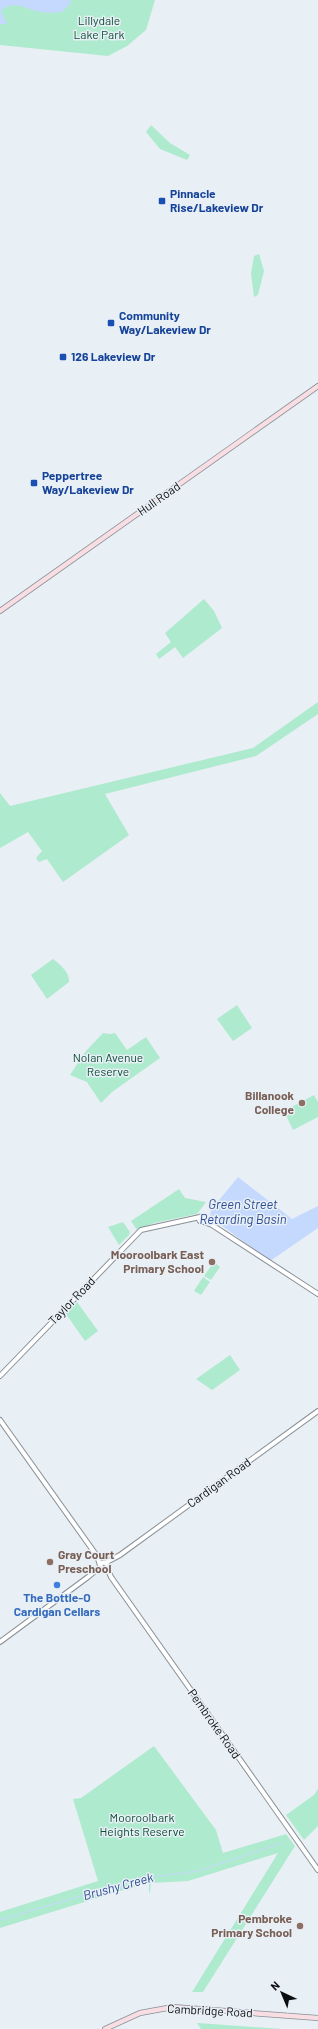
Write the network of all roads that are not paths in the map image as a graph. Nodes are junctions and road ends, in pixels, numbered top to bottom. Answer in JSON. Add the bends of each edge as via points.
{"nodes":[{"id":1,"x":318,"y":386,"type":"edge"},
{"id":2,"x":0,"y":610,"type":"edge"},
{"id":3,"x":318,"y":1294,"type":"edge"},
{"id":4,"x":0,"y":1376,"type":"edge"},
{"id":5,"x":318,"y":1411,"type":"edge"},
{"id":6,"x":0,"y":1420,"type":"edge"},
{"id":7,"x":104,"y":1566,"type":"junction"},
{"id":8,"x":0,"y":1642,"type":"edge"},
{"id":9,"x":318,"y":1870,"type":"edge"},
{"id":10,"x":318,"y":2018,"type":"edge"},
{"id":11,"x":105,"y":2029,"type":"edge"}],
"edges":[{"from":1,"to":2,"type":"main road","name":"Hull Road"},
{"from":3,"to":4,"type":"street","name":"Taylor Road","via":[[202,1220],[147,1227],[136,1234]]},
{"from":5,"to":7,"type":"street","name":"Cardigan Road"},
{"from":6,"to":7,"type":"street","name":"Pembroke Road"},
{"from":7,"to":8,"type":"street","name":"Cardigan Road"},
{"from":7,"to":9,"type":"street","name":"Pembroke Road"},
{"from":10,"to":11,"type":"main road","name":"Cambridge Road","via":[[173,2007],[136,2014]]}]}
